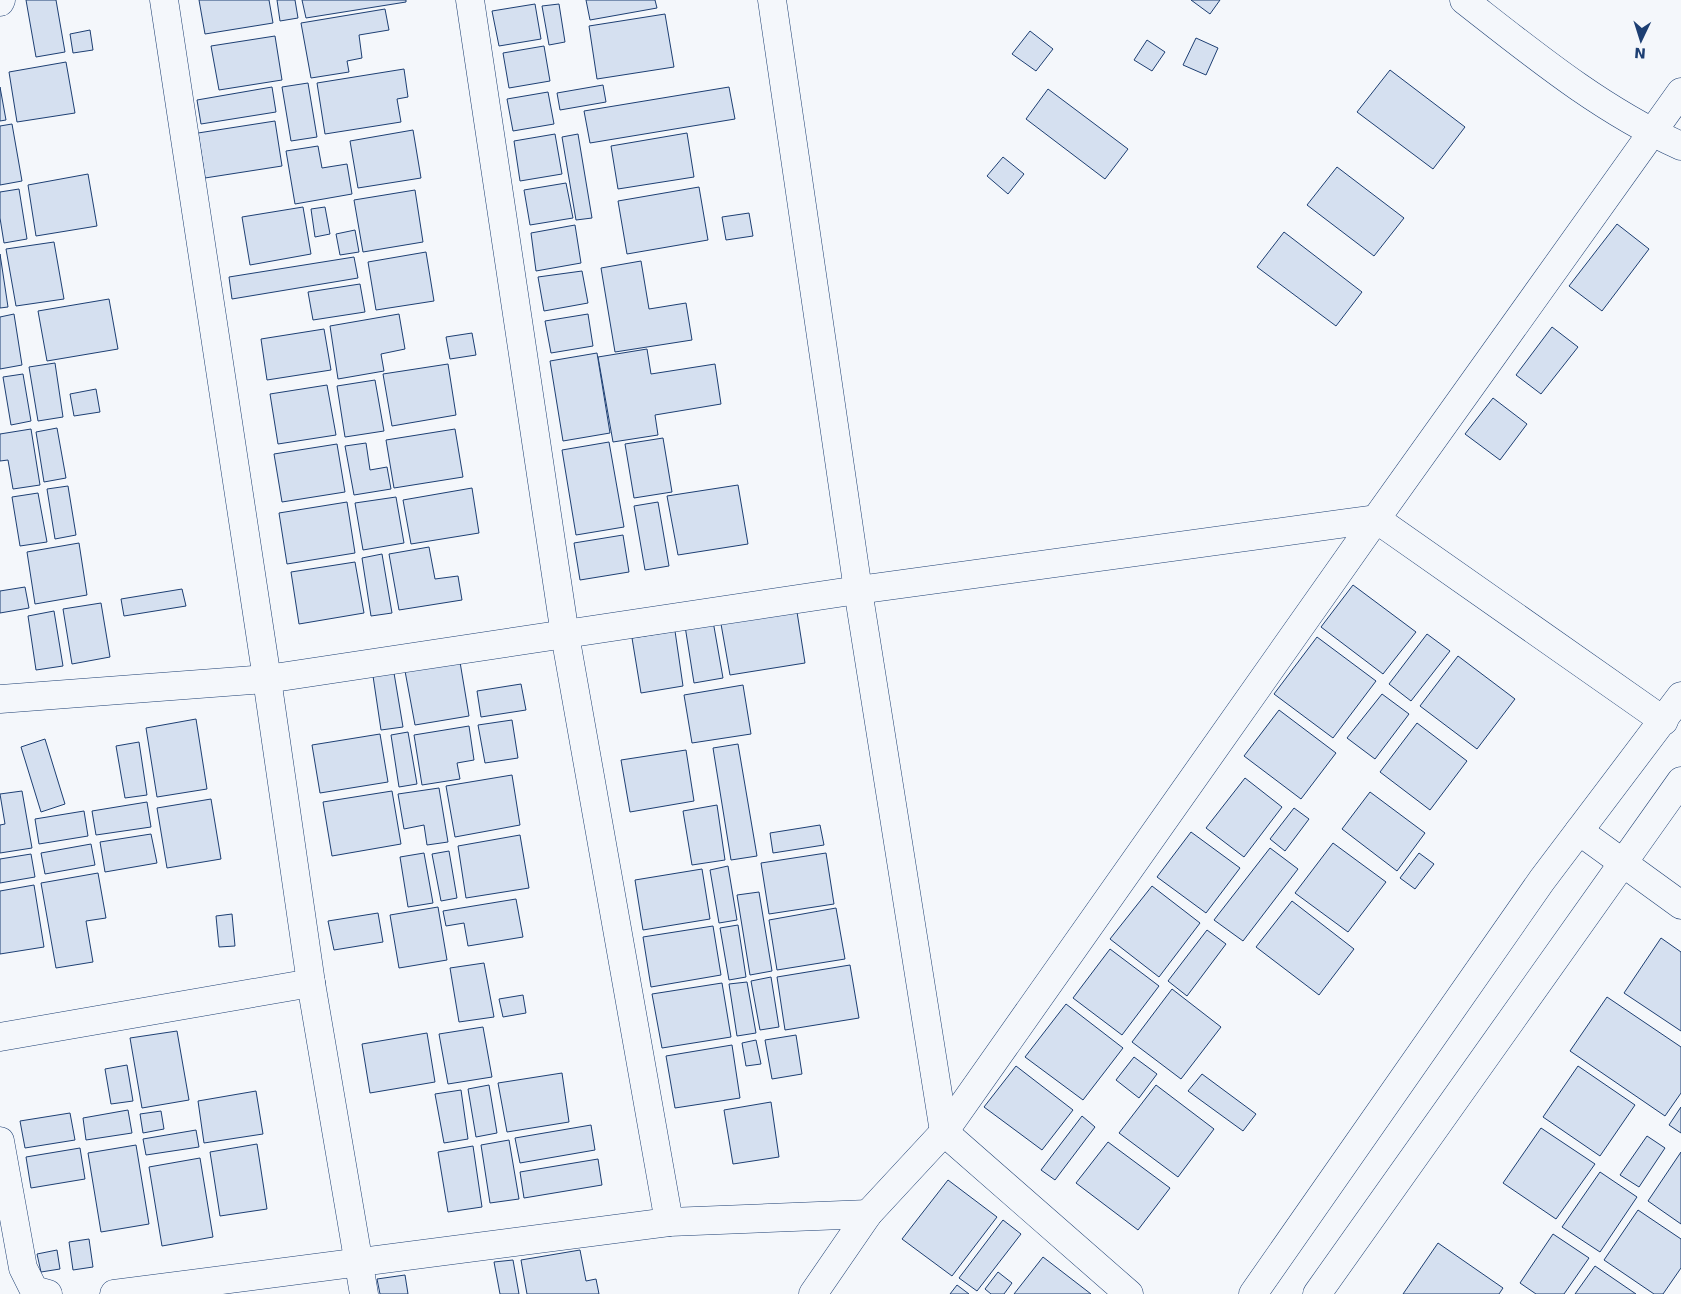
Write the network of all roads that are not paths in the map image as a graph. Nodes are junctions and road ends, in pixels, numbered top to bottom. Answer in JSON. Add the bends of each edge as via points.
{"nodes":[{"id":1,"x":164,"y":0,"type":"edge"},
{"id":2,"x":470,"y":0,"type":"edge"},
{"id":3,"x":772,"y":0,"type":"edge"},
{"id":4,"x":1464,"y":0,"type":"edge"},
{"id":5,"x":1681,"y":92,"type":"edge"},
{"id":6,"x":1653,"y":133,"type":"junction"},
{"id":7,"x":1681,"y":146,"type":"edge"},
{"id":8,"x":1376,"y":519,"type":"junction"},
{"id":9,"x":858,"y":590,"type":"junction"},
{"id":10,"x":565,"y":635,"type":"junction"},
{"id":11,"x":267,"y":679,"type":"junction"},
{"id":12,"x":1681,"y":696,"type":"edge"},
{"id":13,"x":0,"y":699,"type":"edge"},
{"id":14,"x":1664,"y":721,"type":"junction"},
{"id":15,"x":1681,"y":782,"type":"edge"},
{"id":16,"x":1580,"y":831,"type":"junction"},
{"id":17,"x":1624,"y":864,"type":"junction"},
{"id":18,"x":1681,"y":905,"type":"edge"},
{"id":19,"x":311,"y":984,"type":"junction"},
{"id":20,"x":0,"y":1037,"type":"edge"},
{"id":21,"x":944,"y":1132,"type":"junction"},
{"id":22,"x":1,"y":1146,"type":"edge"},
{"id":23,"x":868,"y":1214,"type":"junction"},
{"id":24,"x":669,"y":1222,"type":"junction"},
{"id":25,"x":359,"y":1262,"type":"junction"},
{"id":26,"x":48,"y":1294,"type":"edge"},
{"id":27,"x":114,"y":1294,"type":"edge"},
{"id":28,"x":364,"y":1294,"type":"edge"},
{"id":29,"x":813,"y":1294,"type":"edge"},
{"id":30,"x":1129,"y":1294,"type":"edge"},
{"id":31,"x":1253,"y":1294,"type":"edge"},
{"id":32,"x":1317,"y":1294,"type":"edge"}],
"edges":[{"from":1,"to":11,"type":"street"},
{"from":2,"to":10,"type":"street"},
{"from":3,"to":9,"type":"street"},
{"from":4,"to":6,"type":"street","via":[[1560,76]]},
{"from":5,"to":6,"type":"street"},
{"from":6,"to":7,"type":"street"},
{"from":6,"to":8,"type":"street"},
{"from":8,"to":9,"type":"street"},
{"from":8,"to":14,"type":"street"},
{"from":8,"to":21,"type":"street"},
{"from":9,"to":10,"type":"street"},
{"from":9,"to":21,"type":"street"},
{"from":10,"to":11,"type":"street"},
{"from":10,"to":24,"type":"street"},
{"from":11,"to":13,"type":"street"},
{"from":11,"to":19,"type":"street"},
{"from":12,"to":14,"type":"street"},
{"from":14,"to":16,"type":"street"},
{"from":15,"to":17,"type":"street"},
{"from":16,"to":17,"type":"street"},
{"from":16,"to":31,"type":"street"},
{"from":17,"to":18,"type":"street"},
{"from":17,"to":32,"type":"street"},
{"from":19,"to":20,"type":"street"},
{"from":19,"to":25,"type":"street"},
{"from":21,"to":23,"type":"street"},
{"from":21,"to":30,"type":"street"},
{"from":22,"to":26,"type":"street","via":[[23,1268],[34,1290]]},
{"from":23,"to":24,"type":"street"},
{"from":23,"to":29,"type":"street"},
{"from":24,"to":25,"type":"street"},
{"from":25,"to":27,"type":"street"},
{"from":25,"to":28,"type":"street"}]}
